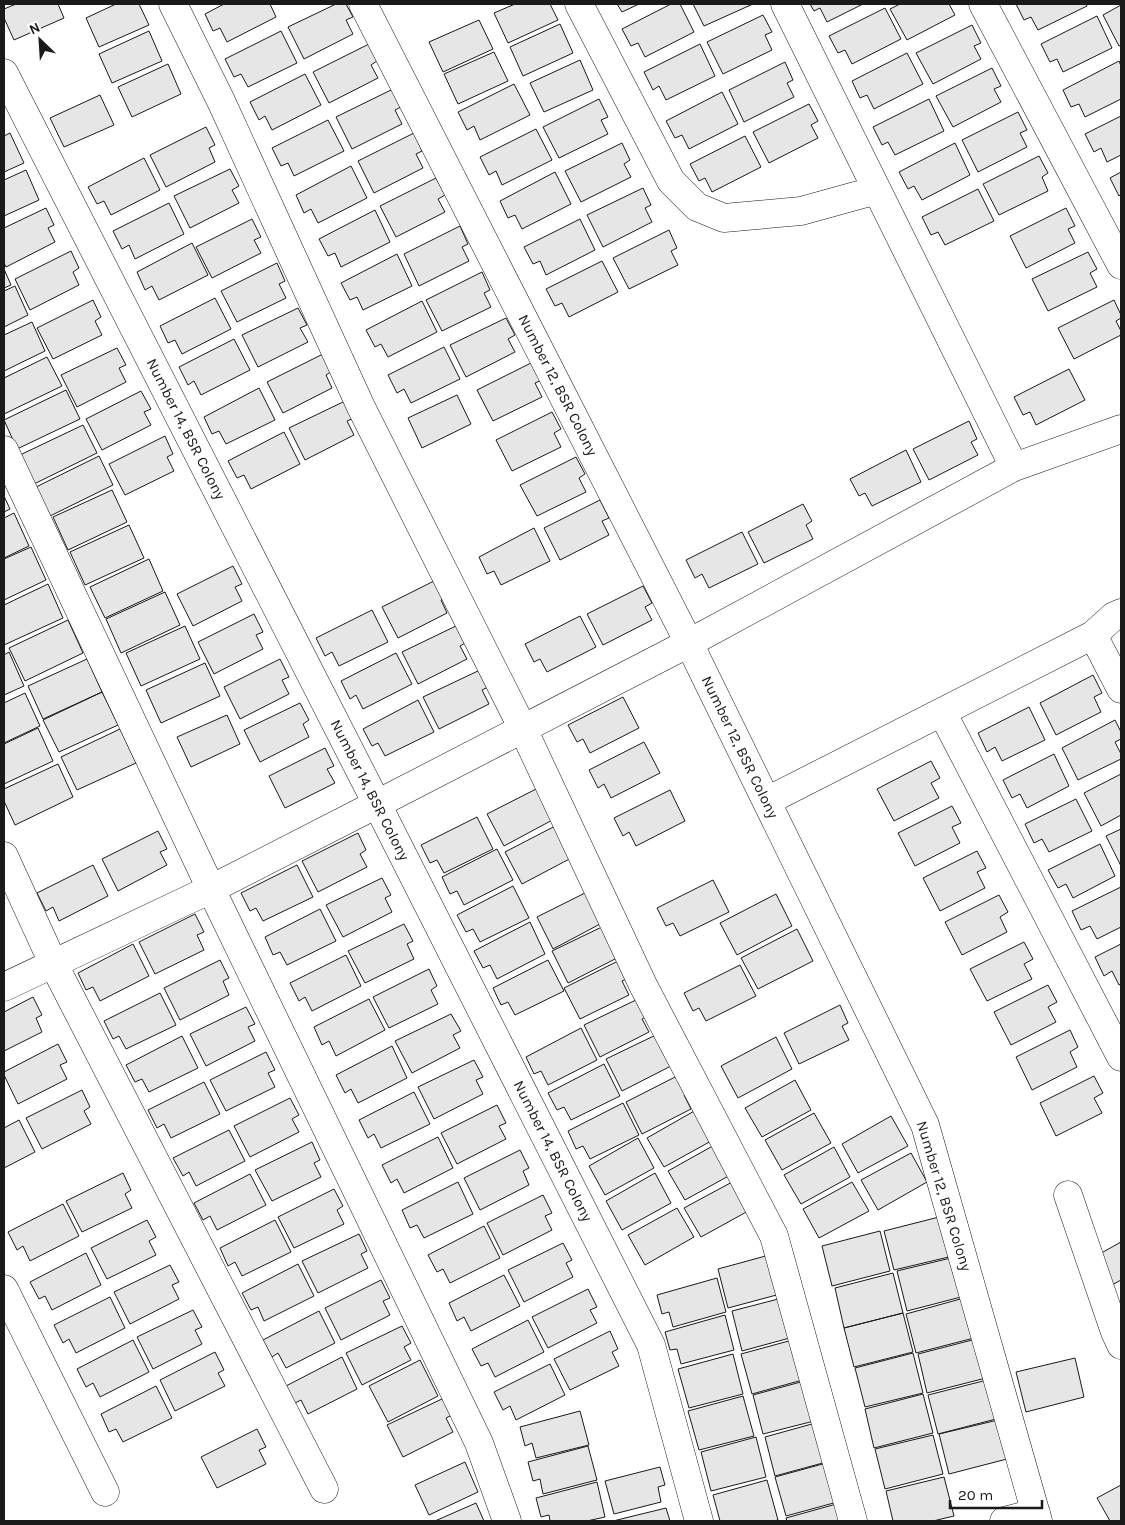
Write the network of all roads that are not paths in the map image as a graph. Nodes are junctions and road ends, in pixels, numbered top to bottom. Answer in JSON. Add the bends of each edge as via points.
{"nodes":[{"id":1,"x":173,"y":4,"type":"edge"},
{"id":2,"x":363,"y":4,"type":"edge"},
{"id":3,"x":579,"y":4,"type":"edge"},
{"id":4,"x":785,"y":4,"type":"edge"},
{"id":5,"x":983,"y":4,"type":"edge"},
{"id":6,"x":4,"y":73,"type":"edge"},
{"id":7,"x":877,"y":190,"type":"junction"},
{"id":8,"x":1121,"y":265,"type":"edge"},
{"id":9,"x":1121,"y":429,"type":"edge"},
{"id":10,"x":4,"y":450,"type":"edge"},
{"id":11,"x":1014,"y":467,"type":"junction"},
{"id":12,"x":1121,"y":612,"type":"edge"},
{"id":13,"x":1093,"y":635,"type":"junction"},
{"id":14,"x":689,"y":643,"type":"junction"},
{"id":15,"x":1121,"y":690,"type":"edge"},
{"id":16,"x":942,"y":712,"type":"junction"},
{"id":17,"x":523,"y":729,"type":"junction"},
{"id":18,"x":767,"y":801,"type":"junction"},
{"id":19,"x":377,"y":804,"type":"junction"},
{"id":20,"x":4,"y":856,"type":"edge"},
{"id":21,"x":211,"y":889,"type":"junction"},
{"id":22,"x":53,"y":964,"type":"junction"},
{"id":23,"x":4,"y":987,"type":"edge"},
{"id":24,"x":1121,"y":1057,"type":"edge"},
{"id":25,"x":1068,"y":1195,"type":"dead end"},
{"id":26,"x":4,"y":1289,"type":"edge"},
{"id":27,"x":1121,"y":1345,"type":"edge"},
{"id":28,"x":324,"y":1489,"type":"dead end"},
{"id":29,"x":105,"y":1492,"type":"dead end"},
{"id":30,"x":1037,"y":1517,"type":"edge"},
{"id":31,"x":507,"y":1521,"type":"edge"},
{"id":32,"x":699,"y":1521,"type":"edge"},
{"id":33,"x":853,"y":1521,"type":"edge"},
{"id":34,"x":1004,"y":1521,"type":"edge"}],
"edges":[{"from":1,"to":17,"type":"street","via":[[361,406]]},
{"from":2,"to":14,"type":"street","name":"Number 12, BSR Colony"},
{"from":3,"to":7,"type":"street","via":[[671,181],[697,207],[724,218],[801,212]]},
{"from":4,"to":7,"type":"street"},
{"from":5,"to":8,"type":"street"},
{"from":6,"to":19,"type":"street","name":"Number 14, BSR Colony"},
{"from":7,"to":11,"type":"street"},
{"from":9,"to":11,"type":"street"},
{"from":10,"to":21,"type":"street"},
{"from":11,"to":14,"type":"street"},
{"from":12,"to":13,"type":"street"},
{"from":13,"to":15,"type":"street"},
{"from":13,"to":16,"type":"street"},
{"from":14,"to":17,"type":"street"},
{"from":14,"to":18,"type":"street","name":"Number 12, BSR Colony"},
{"from":16,"to":18,"type":"street"},
{"from":16,"to":24,"type":"street"},
{"from":17,"to":19,"type":"street"},
{"from":17,"to":33,"type":"street","via":[[643,985],[774,1236]]},
{"from":18,"to":30,"type":"street","name":"Number 12, BSR Colony","via":[[925,1124]]},
{"from":19,"to":21,"type":"street"},
{"from":19,"to":32,"type":"street","name":"Number 14, BSR Colony","via":[[651,1345]]},
{"from":20,"to":22,"type":"street"},
{"from":21,"to":22,"type":"street"},
{"from":21,"to":31,"type":"street","via":[[479,1443]]},
{"from":22,"to":23,"type":"street"},
{"from":22,"to":28,"type":"street"},
{"from":25,"to":27,"type":"street"},
{"from":26,"to":29,"type":"street"},
{"from":30,"to":34,"type":"street"}]}
